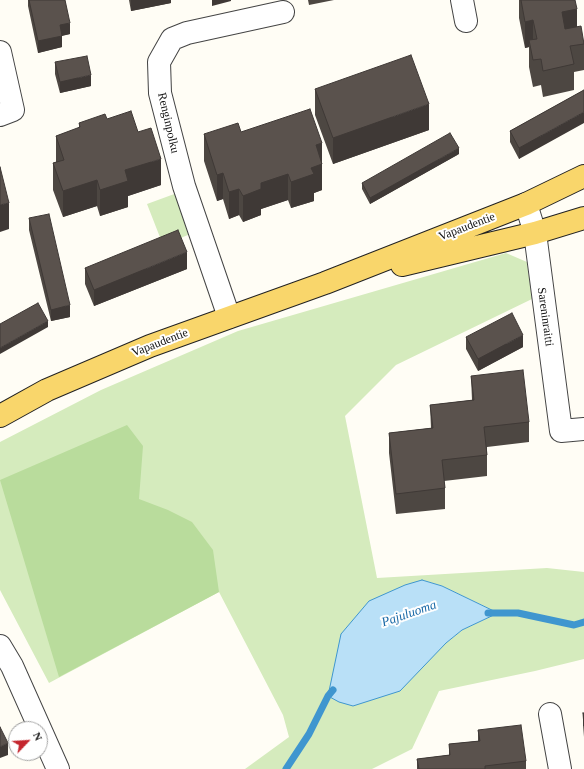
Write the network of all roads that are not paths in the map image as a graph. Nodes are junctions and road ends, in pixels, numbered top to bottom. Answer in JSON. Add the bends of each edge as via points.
{"nodes":[{"id":1,"x":462,"y":0,"type":"edge"},
{"id":2,"x":283,"y":12,"type":"dead end"},
{"id":3,"x":466,"y":21,"type":"dead end"},
{"id":4,"x":0,"y":52,"type":"edge"},
{"id":5,"x":0,"y":115,"type":"edge"},
{"id":6,"x":584,"y":176,"type":"edge"},
{"id":7,"x":526,"y":204,"type":"junction"},
{"id":8,"x":584,"y":218,"type":"edge"},
{"id":9,"x":535,"y":233,"type":"junction"},
{"id":10,"x":325,"y":283,"type":"junction"},
{"id":11,"x":229,"y":317,"type":"junction"},
{"id":12,"x":0,"y":416,"type":"edge"},
{"id":13,"x":584,"y":429,"type":"edge"},
{"id":14,"x":0,"y":647,"type":"edge"},
{"id":15,"x":550,"y":714,"type":"dead end"},
{"id":16,"x":58,"y":769,"type":"edge"},
{"id":17,"x":560,"y":769,"type":"edge"}],
"edges":[{"from":1,"to":3,"type":"street"},
{"from":2,"to":11,"type":"street","name":"Renginpolku","via":[[187,33],[172,39],[159,62],[160,92],[184,186]]},
{"from":4,"to":5,"type":"street","via":[[12,110]]},
{"from":6,"to":7,"type":"main road","name":"Vapaudentie"},
{"from":7,"to":9,"type":"street","name":"Sareninraitti"},
{"from":7,"to":10,"type":"main road","name":"Vapaudentie"},
{"from":8,"to":9,"type":"main road","name":"Vapaudentie"},
{"from":9,"to":10,"type":"main road","name":"Vapaudentie"},
{"from":9,"to":13,"type":"street","name":"Sareninraitti","via":[[561,432]]},
{"from":10,"to":11,"type":"main road","name":"Vapaudentie"},
{"from":11,"to":12,"type":"main road","name":"Vapaudentie","via":[[150,346],[47,390]]},
{"from":14,"to":16,"type":"street","via":[[12,666]]},
{"from":15,"to":17,"type":"street"}]}
